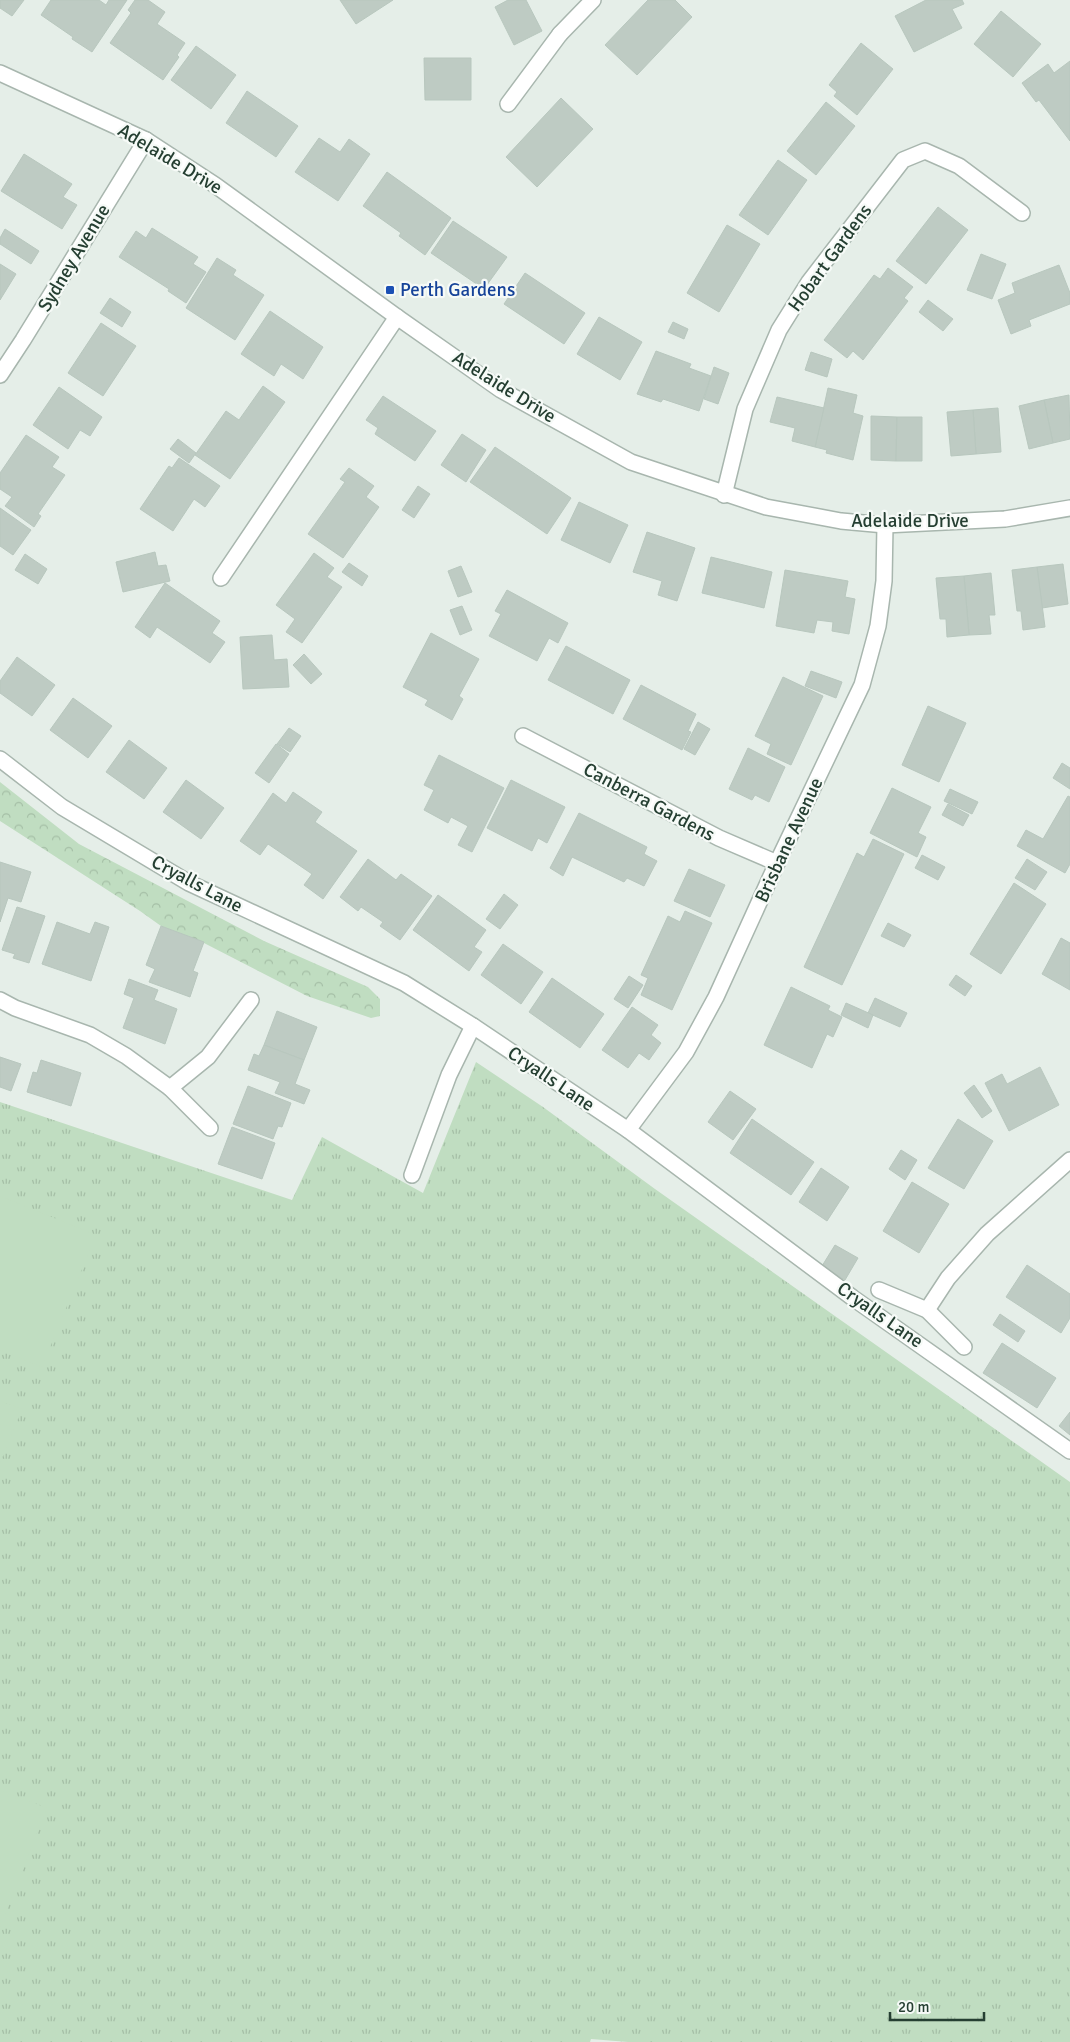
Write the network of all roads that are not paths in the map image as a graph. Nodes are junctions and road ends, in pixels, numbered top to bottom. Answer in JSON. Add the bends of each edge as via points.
{"nodes":[{"id":1,"x":583,"y":3,"type":"edge"},
{"id":2,"x":0,"y":72,"type":"edge"},
{"id":3,"x":508,"y":104,"type":"dead end"},
{"id":4,"x":146,"y":140,"type":"junction"},
{"id":5,"x":1022,"y":212,"type":"dead end"},
{"id":6,"x":396,"y":317,"type":"junction"},
{"id":7,"x":0,"y":375,"type":"edge"},
{"id":8,"x":724,"y":494,"type":"junction"},
{"id":9,"x":1070,"y":508,"type":"edge"},
{"id":10,"x":884,"y":525,"type":"junction"},
{"id":11,"x":221,"y":578,"type":"dead end"},
{"id":12,"x":523,"y":736,"type":"dead end"},
{"id":13,"x":0,"y":759,"type":"edge"},
{"id":14,"x":777,"y":863,"type":"junction"},
{"id":15,"x":0,"y":1000,"type":"edge"},
{"id":16,"x":251,"y":1000,"type":"dead end"},
{"id":17,"x":473,"y":1026,"type":"junction"},
{"id":18,"x":170,"y":1088,"type":"junction"},
{"id":19,"x":210,"y":1128,"type":"dead end"},
{"id":20,"x":628,"y":1130,"type":"junction"},
{"id":21,"x":1070,"y":1160,"type":"edge"},
{"id":22,"x":412,"y":1175,"type":"dead end"},
{"id":23,"x":879,"y":1290,"type":"dead end"},
{"id":24,"x":927,"y":1310,"type":"junction"},
{"id":25,"x":964,"y":1347,"type":"dead end"},
{"id":26,"x":1070,"y":1451,"type":"edge"}],
"edges":[{"from":1,"to":3,"type":"street"},
{"from":2,"to":4,"type":"street","name":"Adelaide Drive"},
{"from":4,"to":6,"type":"street","name":"Adelaide Drive","via":[[215,185]]},
{"from":4,"to":7,"type":"street","name":"Sydney Avenue"},
{"from":5,"to":8,"type":"street","name":"Hobart Gardens","via":[[959,166],[934,155],[925,152],[903,160],[809,282],[778,330],[745,409]]},
{"from":6,"to":8,"type":"street","name":"Adelaide Drive","via":[[501,390],[631,462]]},
{"from":6,"to":11,"type":"street"},
{"from":8,"to":10,"type":"street","name":"Adelaide Drive","via":[[766,507],[841,521]]},
{"from":9,"to":10,"type":"street","name":"Adelaide Drive","via":[[1005,520]]},
{"from":10,"to":14,"type":"street","name":"Brisbane Avenue","via":[[884,581],[878,626],[862,685]]},
{"from":12,"to":14,"type":"street","name":"Canberra Gardens","via":[[719,838]]},
{"from":13,"to":17,"type":"street","name":"Cryalls Lane","via":[[62,807],[189,883],[404,983]]},
{"from":14,"to":20,"type":"street","name":"Brisbane Avenue","via":[[691,1044]]},
{"from":15,"to":18,"type":"street","via":[[90,1035]]},
{"from":16,"to":18,"type":"street","via":[[208,1057]]},
{"from":17,"to":20,"type":"street","name":"Cryalls Lane"},
{"from":17,"to":22,"type":"street","via":[[449,1075]]},
{"from":18,"to":19,"type":"street"},
{"from":20,"to":26,"type":"street","name":"Cryalls Lane","via":[[853,1298]]},
{"from":21,"to":24,"type":"street","via":[[987,1234],[948,1278]]},
{"from":23,"to":24,"type":"street"},
{"from":24,"to":25,"type":"street"}]}
